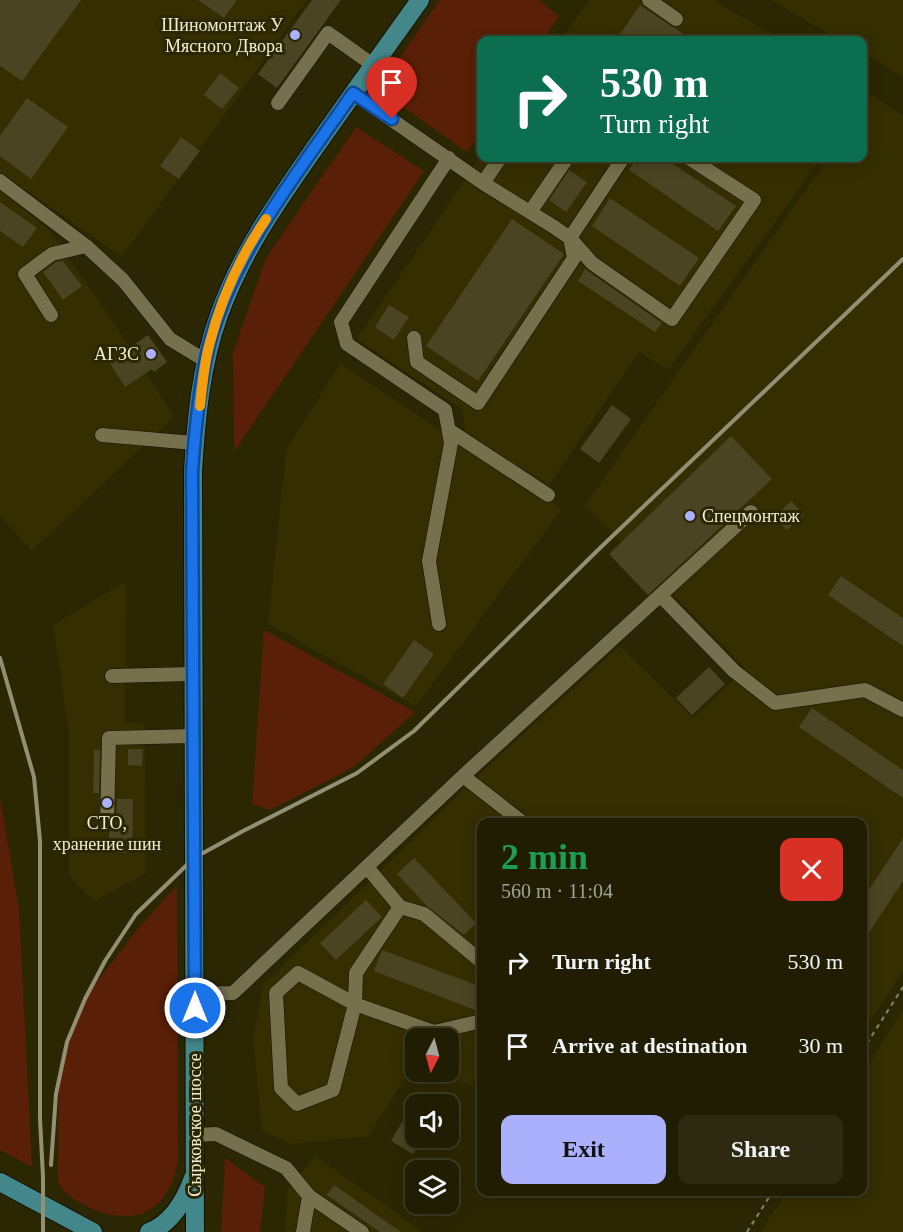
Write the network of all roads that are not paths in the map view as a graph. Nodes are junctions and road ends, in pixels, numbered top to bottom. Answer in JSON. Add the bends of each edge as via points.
{"nodes":[{"id":1,"x":420,"y":0,"type":"edge"},
{"id":2,"x":649,"y":0,"type":"edge"},
{"id":3,"x":676,"y":19,"type":"dead end"},
{"id":4,"x":373,"y":65,"type":"junction"},
{"id":5,"x":353,"y":93,"type":"junction"},
{"id":6,"x":278,"y":103,"type":"dead end"},
{"id":7,"x":449,"y":158,"type":"junction"},
{"id":8,"x":497,"y":162,"type":"edge"},
{"id":9,"x":564,"y":162,"type":"edge"},
{"id":10,"x":620,"y":162,"type":"edge"},
{"id":11,"x":695,"y":162,"type":"edge"},
{"id":12,"x":0,"y":181,"type":"edge"},
{"id":13,"x":483,"y":183,"type":"junction"},
{"id":14,"x":530,"y":212,"type":"junction"},
{"id":15,"x":570,"y":238,"type":"junction"},
{"id":16,"x":86,"y":246,"type":"junction"},
{"id":17,"x":51,"y":315,"type":"dead end"},
{"id":18,"x":414,"y":338,"type":"dead end"},
{"id":19,"x":206,"y":361,"type":"junction"},
{"id":20,"x":449,"y":430,"type":"junction"},
{"id":21,"x":102,"y":435,"type":"dead end"},
{"id":22,"x":194,"y":442,"type":"junction"},
{"id":23,"x":548,"y":495,"type":"dead end"},
{"id":24,"x":751,"y":512,"type":"dead end"},
{"id":25,"x":661,"y":596,"type":"junction"},
{"id":26,"x":439,"y":624,"type":"dead end"},
{"id":27,"x":192,"y":674,"type":"junction"},
{"id":28,"x":112,"y":676,"type":"dead end"},
{"id":29,"x":903,"y":710,"type":"edge"},
{"id":30,"x":192,"y":736,"type":"junction"},
{"id":31,"x":463,"y":776,"type":"junction"},
{"id":32,"x":517,"y":818,"type":"edge"},
{"id":33,"x":107,"y":824,"type":"dead end"},
{"id":34,"x":367,"y":867,"type":"junction"},
{"id":35,"x":400,"y":907,"type":"junction"},
{"id":36,"x":477,"y":958,"type":"edge"},
{"id":37,"x":195,"y":994,"type":"junction"},
{"id":38,"x":355,"y":1004,"type":"junction"},
{"id":39,"x":477,"y":1022,"type":"edge"},
{"id":40,"x":195,"y":1134,"type":"junction"},
{"id":41,"x":195,"y":1170,"type":"junction"},
{"id":42,"x":0,"y":1182,"type":"edge"},
{"id":43,"x":309,"y":1196,"type":"junction"},
{"id":44,"x":93,"y":1232,"type":"edge"},
{"id":45,"x":149,"y":1232,"type":"edge"},
{"id":46,"x":195,"y":1232,"type":"edge"},
{"id":47,"x":303,"y":1232,"type":"edge"},
{"id":48,"x":362,"y":1232,"type":"edge"}],
"edges":[{"from":1,"to":4,"type":"main road","name":"Сырковское шоссе"},
{"from":2,"to":3,"type":"lane"},
{"from":4,"to":5,"type":"main road","name":"Сырковское шоссе"},
{"from":4,"to":6,"type":"lane","via":[[328,33]]},
{"from":5,"to":7,"type":"lane"},
{"from":5,"to":19,"type":"main road","name":"Сырковское шоссе","via":[[241,262],[218,316]]},
{"from":7,"to":13,"type":"lane"},
{"from":7,"to":20,"type":"lane","via":[[341,322],[347,344],[445,411]]},
{"from":8,"to":13,"type":"lane"},
{"from":9,"to":14,"type":"lane"},
{"from":10,"to":15,"type":"lane"},
{"from":11,"to":15,"type":"lane","via":[[754,200],[672,319],[592,263]]},
{"from":12,"to":16,"type":"lane"},
{"from":13,"to":14,"type":"lane"},
{"from":14,"to":15,"type":"lane"},
{"from":15,"to":18,"type":"lane","via":[[574,258],[478,403],[417,362]]},
{"from":16,"to":17,"type":"lane","via":[[52,254],[25,274]]},
{"from":16,"to":19,"type":"lane","via":[[123,280],[170,339]]},
{"from":19,"to":22,"type":"main road","name":"Сырковское шоссе"},
{"from":20,"to":23,"type":"lane"},
{"from":20,"to":26,"type":"lane","via":[[452,443],[429,561]]},
{"from":21,"to":22,"type":"lane"},
{"from":22,"to":27,"type":"main road","name":"Сырковское шоссе"},
{"from":24,"to":25,"type":"lane"},
{"from":25,"to":29,"type":"lane","via":[[734,671],[775,704],[865,690]]},
{"from":25,"to":31,"type":"lane"},
{"from":27,"to":28,"type":"lane"},
{"from":27,"to":30,"type":"main road","name":"Сырковское шоссе"},
{"from":30,"to":33,"type":"lane","via":[[109,738]]},
{"from":30,"to":37,"type":"main road","name":"Сырковское шоссе"},
{"from":31,"to":32,"type":"lane"},
{"from":31,"to":34,"type":"lane"},
{"from":34,"to":35,"type":"lane"},
{"from":34,"to":37,"type":"lane","via":[[233,993]]},
{"from":35,"to":36,"type":"lane","via":[[424,914]]},
{"from":35,"to":38,"type":"lane","via":[[356,973]]},
{"from":37,"to":40,"type":"main road","name":"Сырковское шоссе"},
{"from":38,"to":38,"type":"lane","via":[[333,1090],[297,1104],[280,1088],[276,993],[298,973]]},
{"from":38,"to":39,"type":"lane","via":[[434,1032]]},
{"from":40,"to":41,"type":"main road","name":"Сырковское шоссе"},
{"from":40,"to":43,"type":"lane","via":[[216,1134],[286,1168]]},
{"from":41,"to":45,"type":"main road","via":[[177,1209]]},
{"from":41,"to":46,"type":"main road","name":"Сырковское шоссе"},
{"from":42,"to":44,"type":"main road"},
{"from":43,"to":47,"type":"lane"},
{"from":43,"to":48,"type":"lane"}]}
